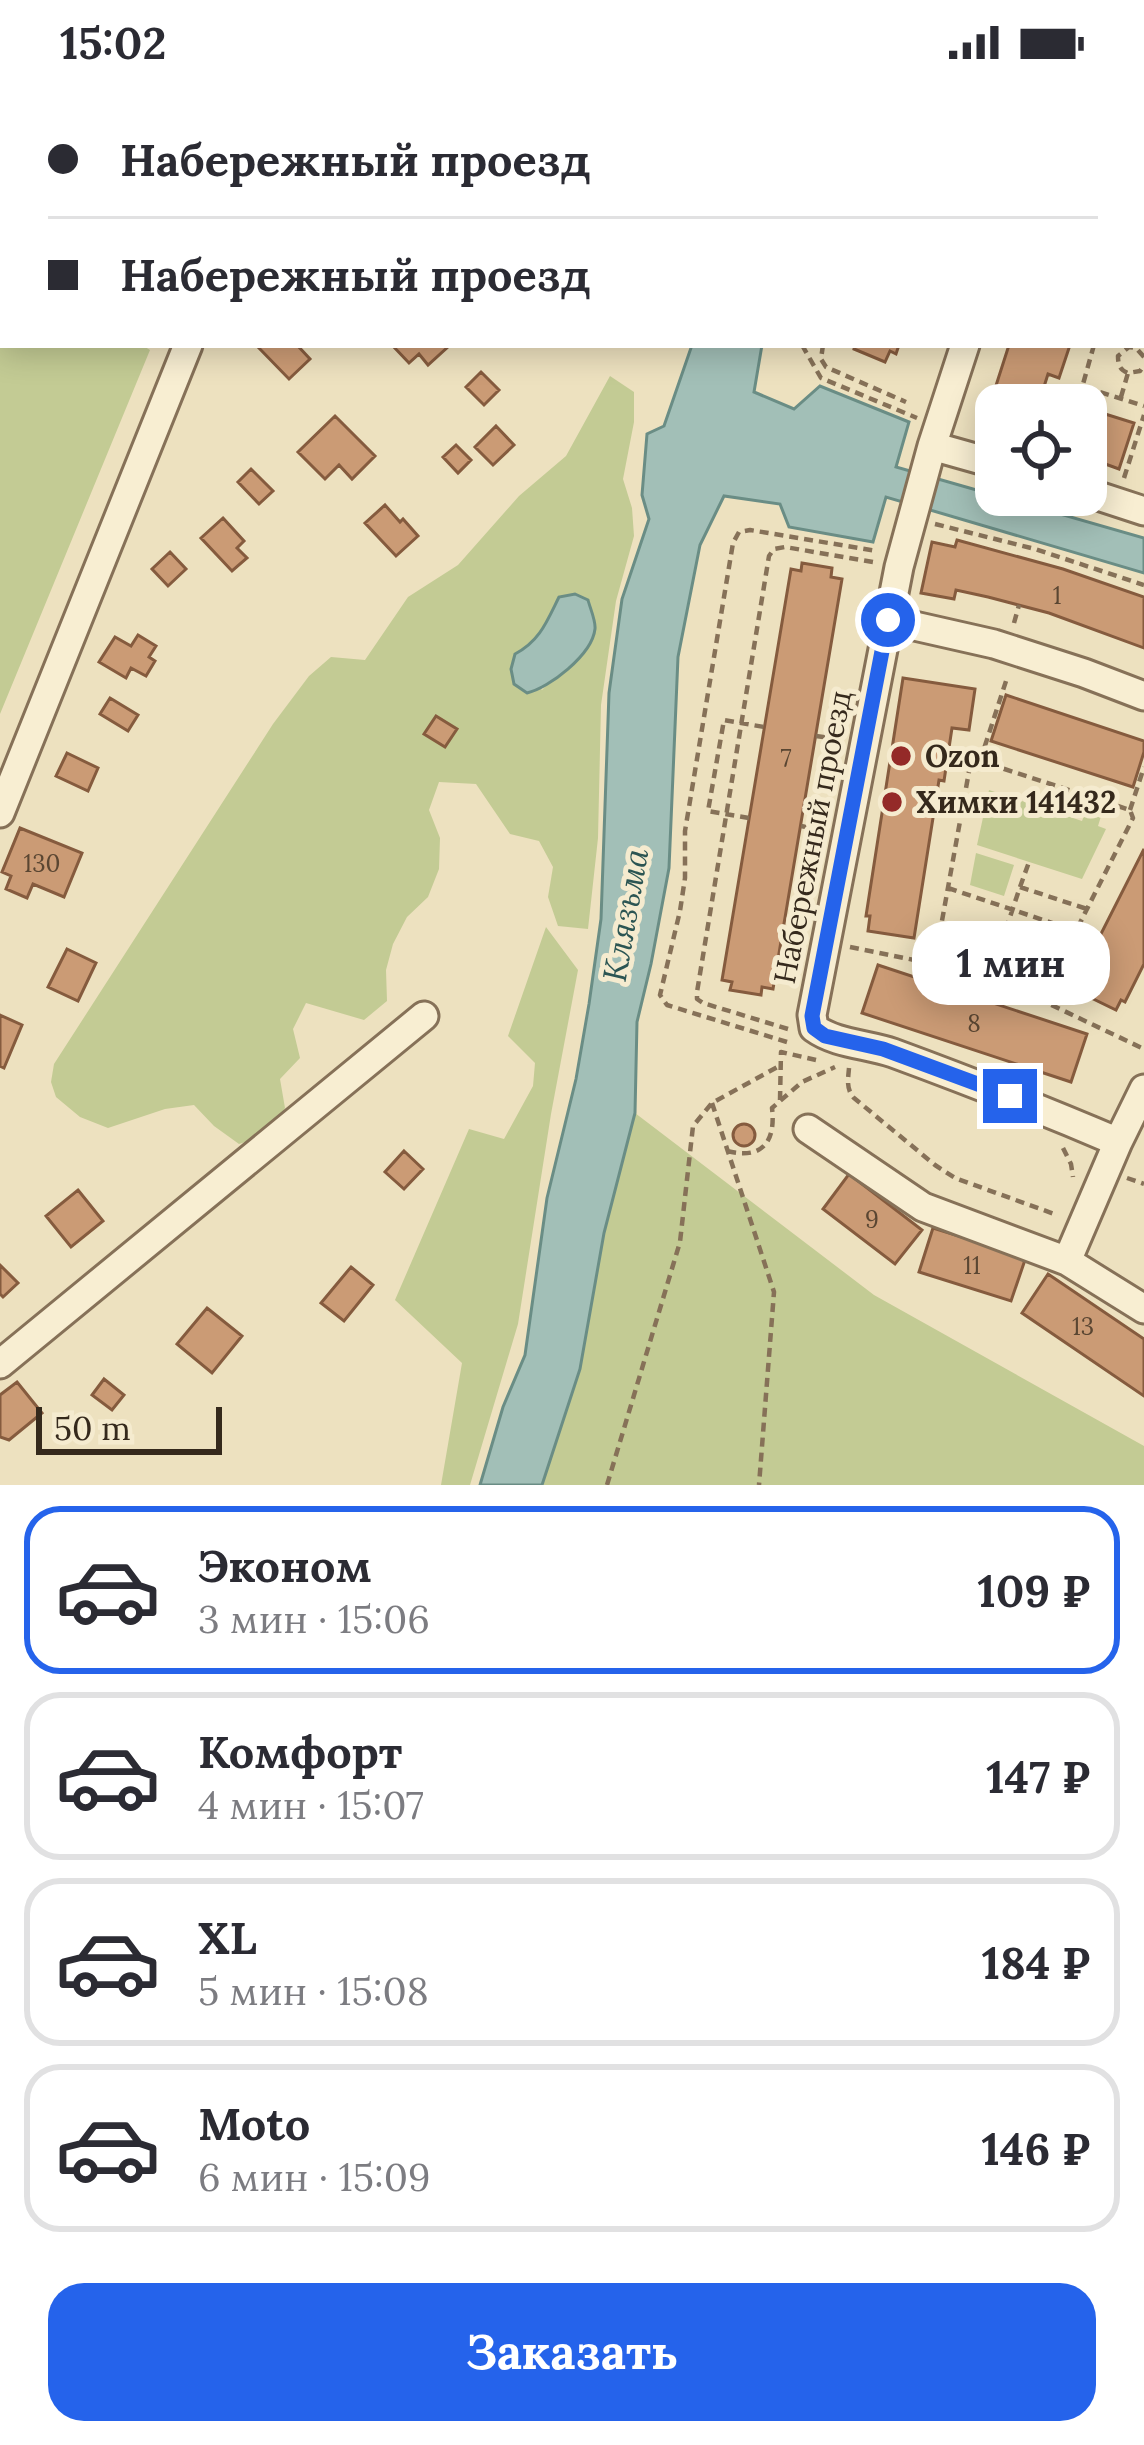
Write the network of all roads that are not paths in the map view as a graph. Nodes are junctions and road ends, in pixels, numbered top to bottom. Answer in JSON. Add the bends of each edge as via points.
{"nodes":[{"id":1,"x":187,"y":348,"type":"edge"},
{"id":2,"x":964,"y":348,"type":"edge"},
{"id":3,"x":933,"y":447,"type":"junction"},
{"id":4,"x":975,"y":458,"type":"edge"},
{"id":5,"x":1107,"y":499,"type":"edge"},
{"id":6,"x":1144,"y":512,"type":"edge"},
{"id":7,"x":888,"y":620,"type":"junction"},
{"id":8,"x":1144,"y":696,"type":"edge"},
{"id":9,"x":0,"y":813,"type":"edge"},
{"id":10,"x":424,"y":1016,"type":"dead end"},
{"id":11,"x":1144,"y":1089,"type":"edge"},
{"id":12,"x":808,"y":1129,"type":"dead end"},
{"id":13,"x":1118,"y":1142,"type":"junction"},
{"id":14,"x":1067,"y":1261,"type":"junction"},
{"id":15,"x":1144,"y":1309,"type":"edge"},
{"id":16,"x":0,"y":1364,"type":"edge"}],
"edges":[{"from":1,"to":9,"type":"street"},
{"from":2,"to":3,"type":"street","name":"Набережный проезд"},
{"from":3,"to":4,"type":"street"},
{"from":3,"to":7,"type":"street","name":"Набережный проезд"},
{"from":5,"to":6,"type":"street"},
{"from":7,"to":8,"type":"street","via":[[1007,648]]},
{"from":7,"to":13,"type":"street","name":"Набережный проезд","via":[[814,1028]]},
{"from":10,"to":16,"type":"street"},
{"from":11,"to":13,"type":"street"},
{"from":12,"to":14,"type":"street","via":[[923,1207]]},
{"from":13,"to":14,"type":"street"},
{"from":14,"to":15,"type":"street"}]}
